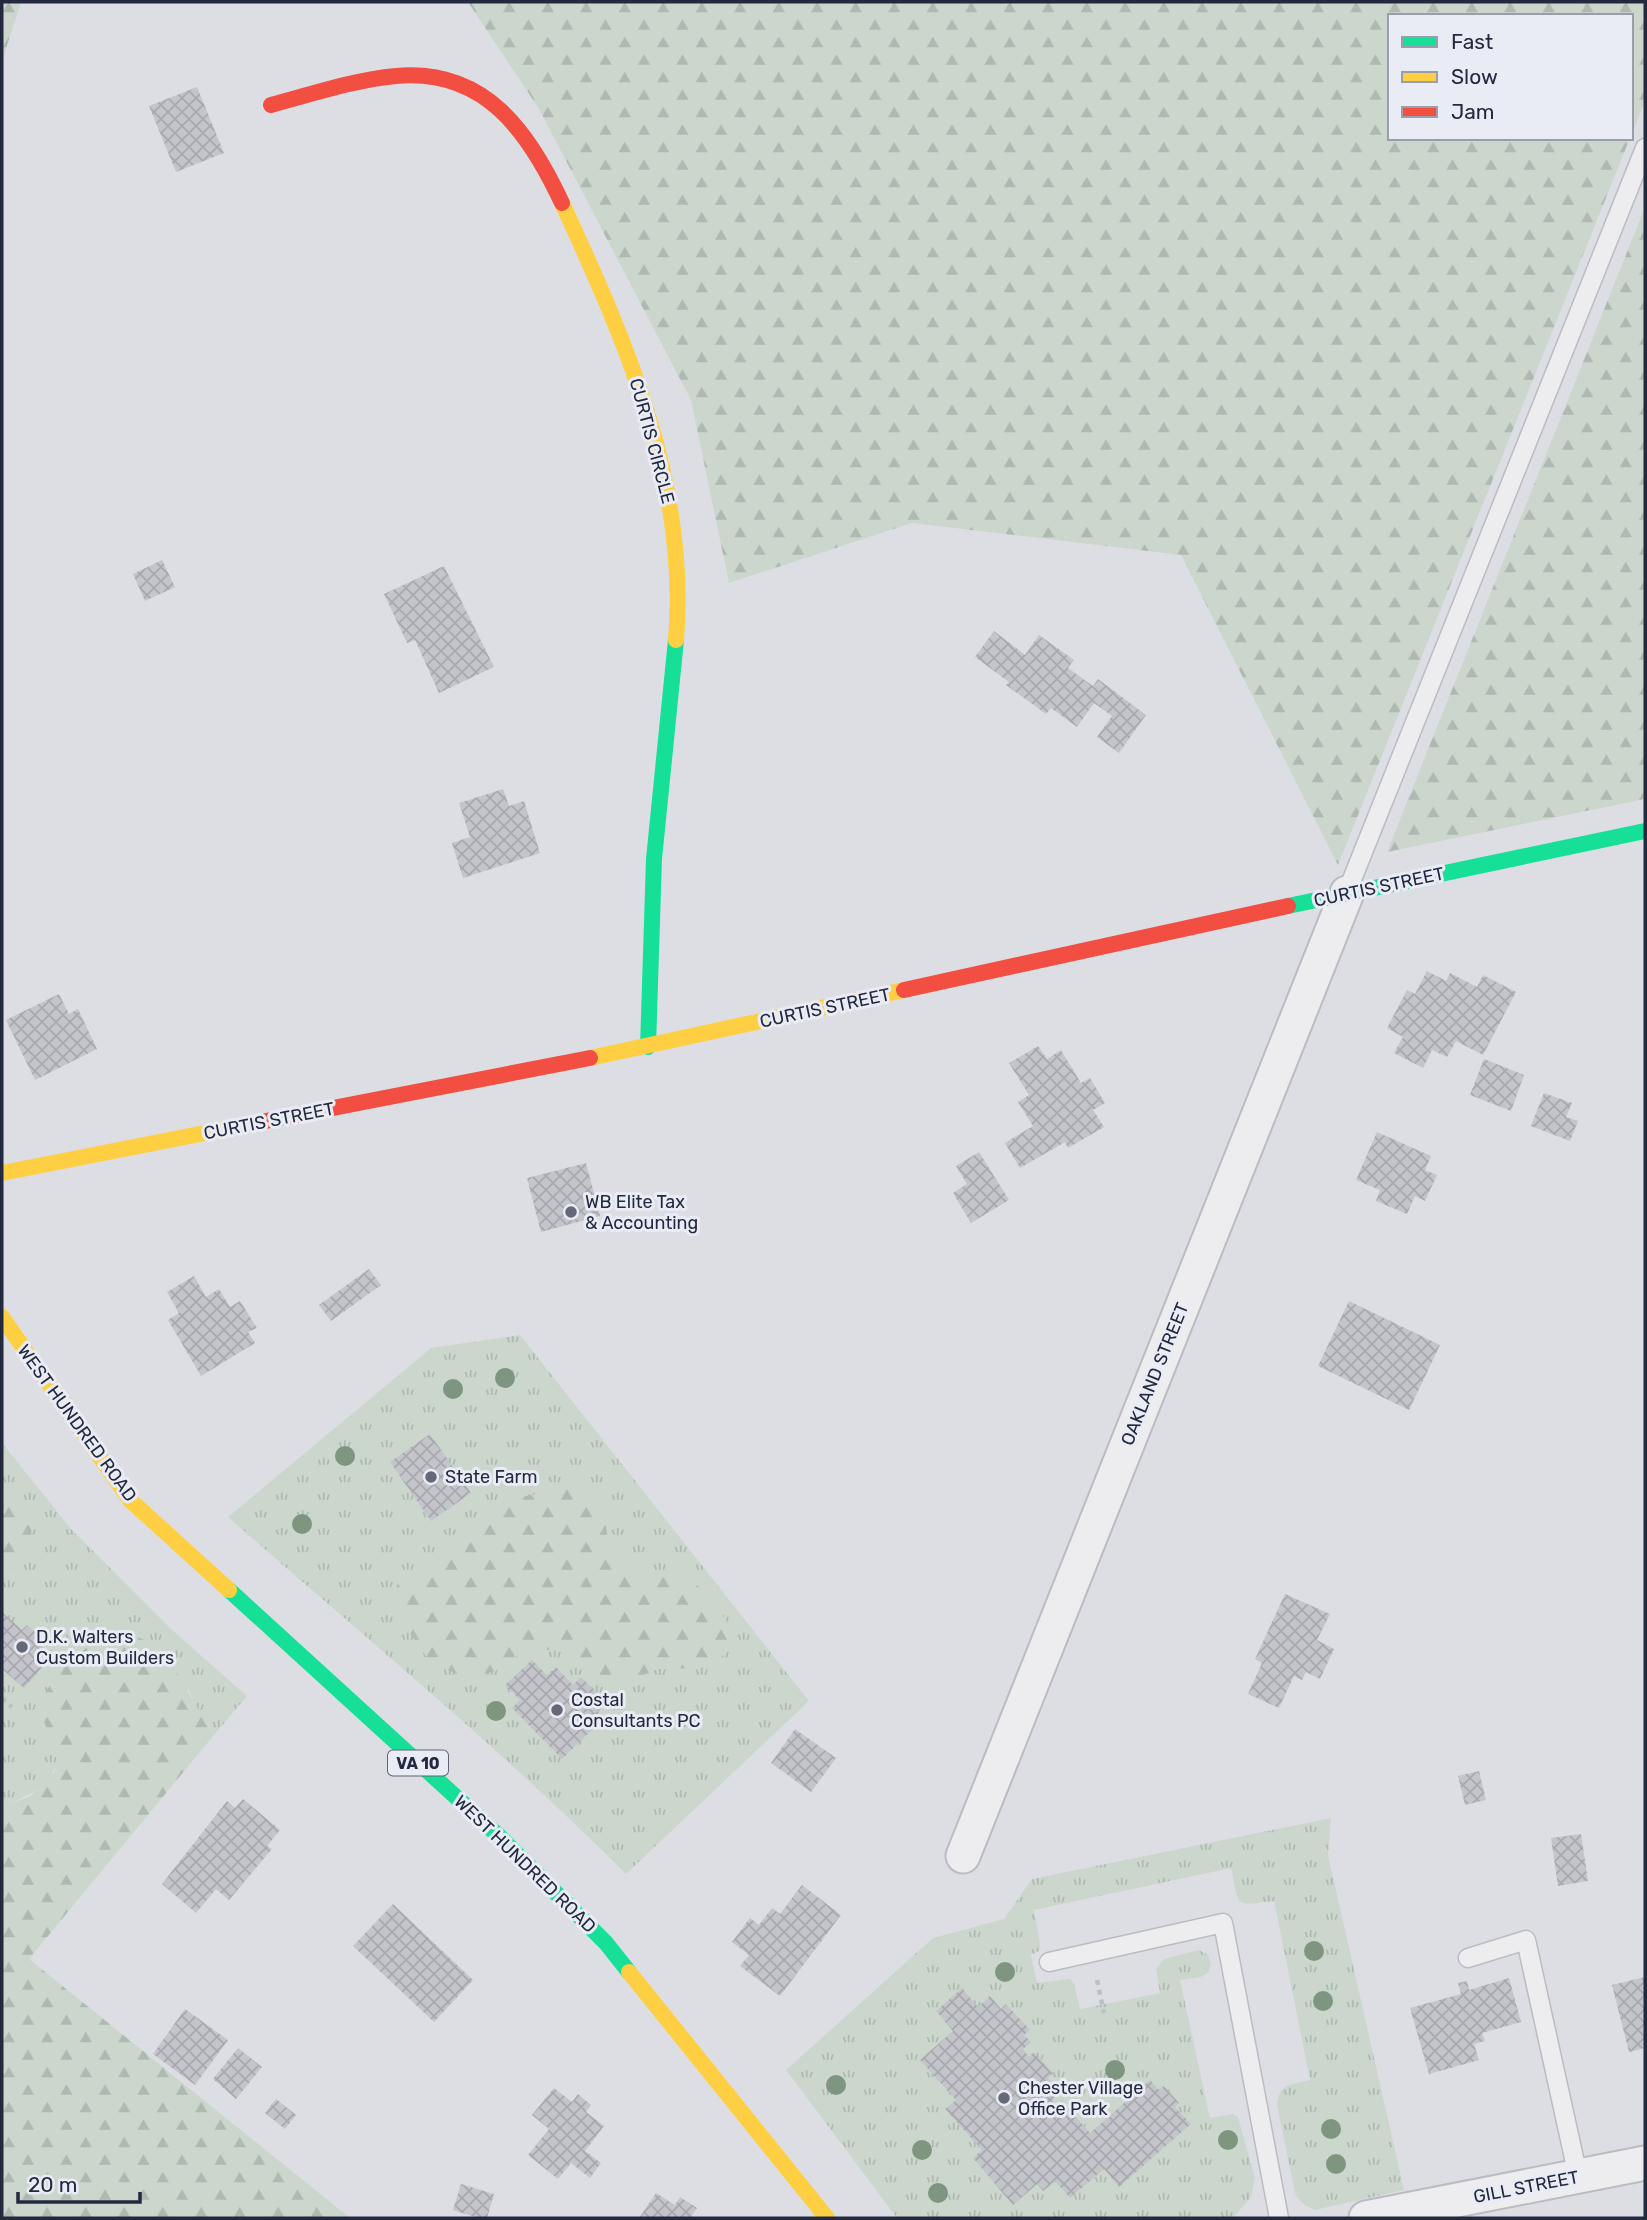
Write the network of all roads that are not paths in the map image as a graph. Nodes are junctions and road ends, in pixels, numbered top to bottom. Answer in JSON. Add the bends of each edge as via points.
{"nodes":[{"id":1,"x":271,"y":105,"type":"dead end"},
{"id":2,"x":1645,"y":148,"type":"edge"},
{"id":3,"x":1645,"y":831,"type":"edge"},
{"id":4,"x":1346,"y":893,"type":"junction"},
{"id":5,"x":648,"y":1047,"type":"junction"},
{"id":6,"x":2,"y":1173,"type":"edge"},
{"id":7,"x":2,"y":1317,"type":"edge"},
{"id":8,"x":963,"y":1856,"type":"dead end"},
{"id":9,"x":1468,"y":1958,"type":"dead end"},
{"id":10,"x":1049,"y":1962,"type":"dead end"},
{"id":11,"x":1645,"y":2163,"type":"edge"},
{"id":12,"x":1578,"y":2176,"type":"junction"},
{"id":13,"x":827,"y":2218,"type":"edge"},
{"id":14,"x":1279,"y":2218,"type":"edge"},
{"id":15,"x":1366,"y":2218,"type":"edge"}],
"edges":[{"from":1,"to":5,"type":"street","name":"CURTIS CIRCLE","via":[[394,75],[432,76],[468,87],[500,107],[526,134],[614,319],[645,402],[668,487],[678,557],[676,662],[656,832]]},
{"from":2,"to":4,"type":"lane"},
{"from":3,"to":4,"type":"street","name":"CURTIS STREET"},
{"from":4,"to":5,"type":"street","name":"CURTIS STREET"},
{"from":4,"to":8,"type":"street","name":"OAKLAND STREET"},
{"from":5,"to":6,"type":"street","name":"CURTIS STREET"},
{"from":7,"to":13,"type":"street","name":"WEST HUNDRED ROAD","number":"VA 10","via":[[130,1500],[501,1838],[606,1943]]},
{"from":9,"to":12,"type":"lane","via":[[1526,1940]]},
{"from":10,"to":14,"type":"lane","via":[[1223,1923]]},
{"from":11,"to":12,"type":"street","name":"GILL STREET"},
{"from":12,"to":15,"type":"street","name":"GILL STREET"}]}
